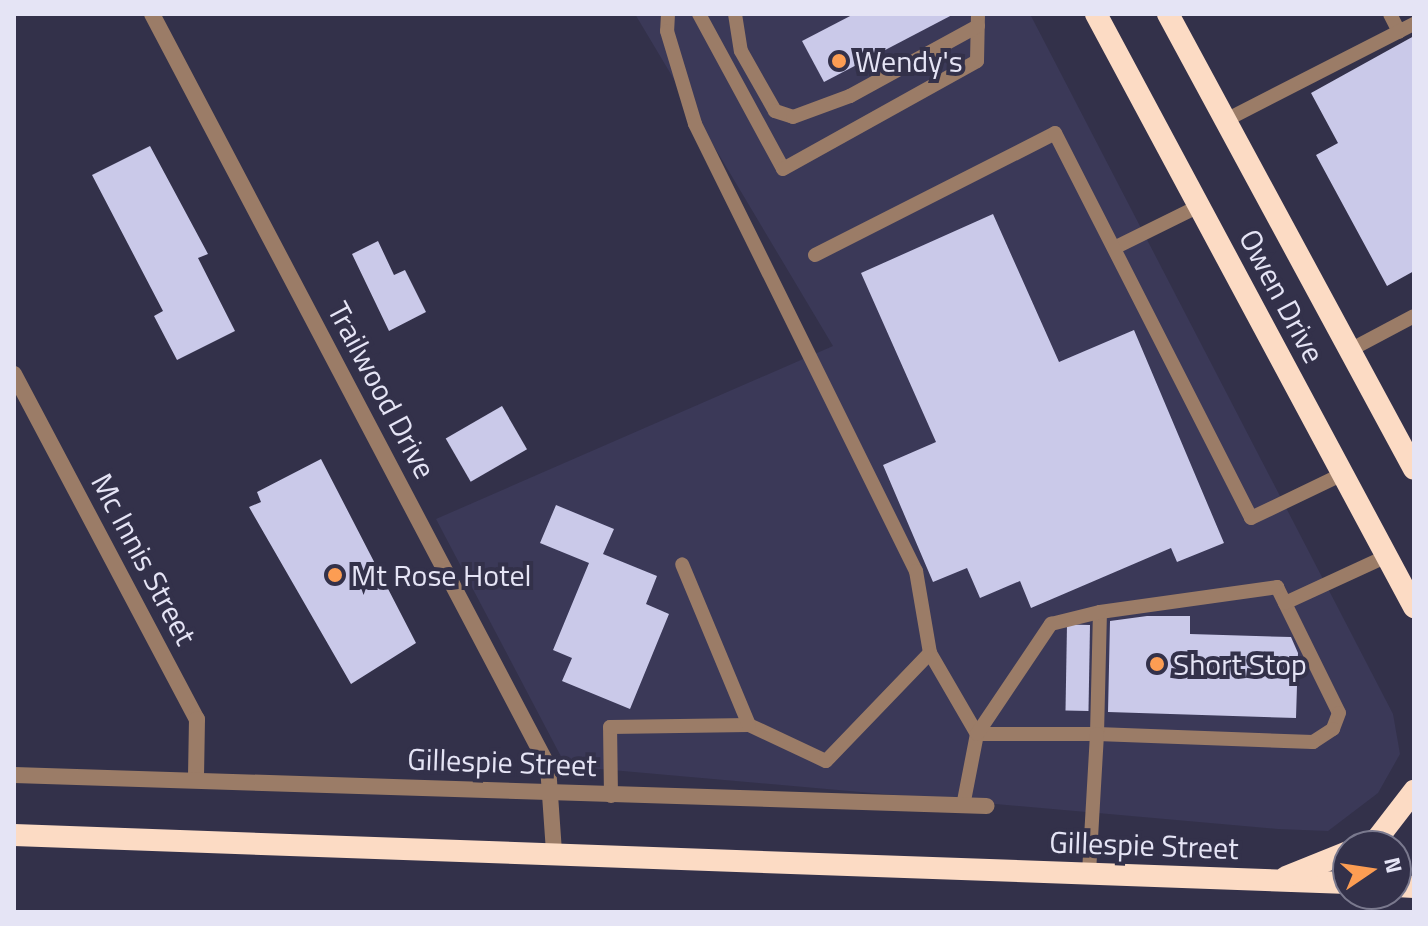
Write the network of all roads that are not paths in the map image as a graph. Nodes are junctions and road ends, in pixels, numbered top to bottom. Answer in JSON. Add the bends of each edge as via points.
{"nodes":[{"id":1,"x":152,"y":14,"type":"edge"},
{"id":2,"x":668,"y":14,"type":"edge"},
{"id":3,"x":699,"y":14,"type":"edge"},
{"id":4,"x":735,"y":14,"type":"edge"},
{"id":5,"x":1096,"y":14,"type":"edge"},
{"id":6,"x":1168,"y":14,"type":"edge"},
{"id":7,"x":1390,"y":14,"type":"edge"},
{"id":8,"x":978,"y":20,"type":"edge"},
{"id":9,"x":1414,"y":24,"type":"edge"},
{"id":10,"x":1399,"y":32,"type":"junction"},
{"id":11,"x":1226,"y":120,"type":"junction"},
{"id":12,"x":1199,"y":206,"type":"junction"},
{"id":13,"x":1114,"y":248,"type":"junction"},
{"id":14,"x":815,"y":255,"type":"dead end"},
{"id":15,"x":1414,"y":316,"type":"edge"},
{"id":16,"x":1350,"y":350,"type":"junction"},
{"id":17,"x":14,"y":374,"type":"edge"},
{"id":18,"x":1414,"y":469,"type":"edge"},
{"id":19,"x":1343,"y":474,"type":"junction"},
{"id":20,"x":1387,"y":556,"type":"junction"},
{"id":21,"x":682,"y":564,"type":"dead end"},
{"id":22,"x":1285,"y":603,"type":"junction"},
{"id":23,"x":1414,"y":607,"type":"edge"},
{"id":24,"x":1100,"y":612,"type":"junction"},
{"id":25,"x":930,"y":653,"type":"junction"},
{"id":26,"x":749,"y":725,"type":"junction"},
{"id":27,"x":977,"y":734,"type":"junction"},
{"id":28,"x":1097,"y":734,"type":"junction"},
{"id":29,"x":14,"y":775,"type":"edge"},
{"id":30,"x":196,"y":778,"type":"junction"},
{"id":31,"x":1414,"y":791,"type":"edge"},
{"id":32,"x":553,"y":795,"type":"junction"},
{"id":33,"x":611,"y":796,"type":"junction"},
{"id":34,"x":963,"y":806,"type":"junction"},
{"id":35,"x":987,"y":806,"type":"dead end"},
{"id":36,"x":1384,"y":830,"type":"edge"},
{"id":37,"x":14,"y":835,"type":"edge"},
{"id":38,"x":554,"y":852,"type":"junction"},
{"id":39,"x":1332,"y":858,"type":"edge"},
{"id":40,"x":1089,"y":873,"type":"junction"},
{"id":41,"x":1277,"y":880,"type":"junction"},
{"id":42,"x":1332,"y":882,"type":"edge"}],
"edges":[{"from":1,"to":32,"type":"street","name":"Trailwood Drive","via":[[548,766]]},
{"from":2,"to":25,"type":"lane","via":[[667,31],[695,124],[916,571]]},
{"from":3,"to":8,"type":"lane","via":[[783,169],[977,61]]},
{"from":4,"to":8,"type":"lane","via":[[741,51],[775,111],[793,117],[850,96]]},
{"from":5,"to":12,"type":"highway","name":"Owen Drive"},
{"from":6,"to":11,"type":"highway","name":"Owen Drive"},
{"from":7,"to":10,"type":"lane"},
{"from":9,"to":10,"type":"lane"},
{"from":10,"to":11,"type":"lane"},
{"from":11,"to":16,"type":"highway","name":"Owen Drive"},
{"from":12,"to":13,"type":"lane"},
{"from":12,"to":19,"type":"highway","name":"Owen Drive"},
{"from":13,"to":14,"type":"lane","via":[[1055,133]]},
{"from":13,"to":19,"type":"lane","via":[[1251,518]]},
{"from":15,"to":16,"type":"lane"},
{"from":16,"to":18,"type":"highway","name":"Owen Drive"},
{"from":17,"to":30,"type":"street","name":"Mc Innis Street","via":[[197,719]]},
{"from":19,"to":20,"type":"highway","name":"Owen Drive"},
{"from":20,"to":22,"type":"lane"},
{"from":20,"to":23,"type":"highway","name":"Owen Drive"},
{"from":21,"to":26,"type":"lane"},
{"from":22,"to":24,"type":"lane","via":[[1277,587]]},
{"from":22,"to":28,"type":"lane","via":[[1339,713],[1333,729],[1313,742]]},
{"from":24,"to":27,"type":"lane","via":[[1051,624]]},
{"from":24,"to":28,"type":"lane"},
{"from":25,"to":26,"type":"lane","via":[[826,761]]},
{"from":25,"to":27,"type":"lane"},
{"from":26,"to":33,"type":"lane","via":[[610,727]]},
{"from":27,"to":28,"type":"lane"},
{"from":27,"to":34,"type":"lane"},
{"from":28,"to":40,"type":"lane"},
{"from":29,"to":30,"type":"street","name":"Gillespie Street"},
{"from":30,"to":32,"type":"street","name":"Gillespie Street"},
{"from":31,"to":36,"type":"highway"},
{"from":32,"to":33,"type":"street","name":"Gillespie Street"},
{"from":32,"to":38,"type":"street","name":"Trailwood Drive"},
{"from":33,"to":34,"type":"street","name":"Gillespie Street","via":[[805,797]]},
{"from":34,"to":35,"type":"street","name":"Gillespie Street"},
{"from":37,"to":38,"type":"highway","name":"Gillespie Street"},
{"from":38,"to":40,"type":"highway","name":"Gillespie Street"},
{"from":39,"to":41,"type":"highway"},
{"from":40,"to":41,"type":"highway","name":"Gillespie Street"},
{"from":41,"to":42,"type":"highway","name":"Gillespie Street"}]}
